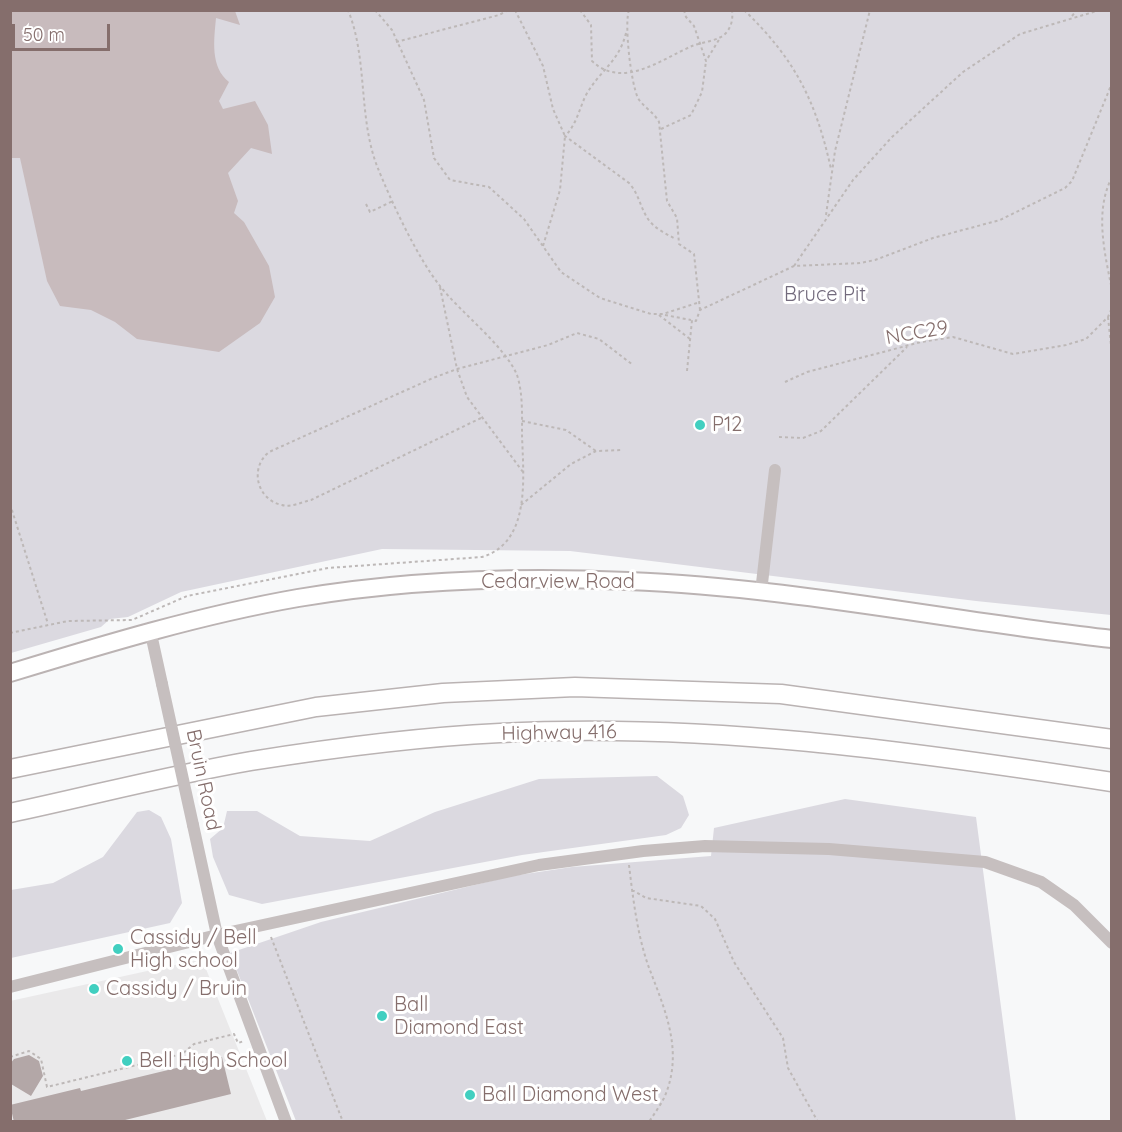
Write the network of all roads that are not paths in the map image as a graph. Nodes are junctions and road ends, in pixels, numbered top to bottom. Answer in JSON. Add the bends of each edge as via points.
{"nodes":[{"id":1,"x":775,"y":470,"type":"dead end"},
{"id":2,"x":761,"y":592,"type":"junction"},
{"id":3,"x":151,"y":634,"type":"junction"},
{"id":4,"x":1112,"y":639,"type":"edge"},
{"id":5,"x":10,"y":673,"type":"edge"},
{"id":6,"x":1112,"y":739,"type":"edge"},
{"id":7,"x":10,"y":769,"type":"edge"},
{"id":8,"x":1112,"y":782,"type":"edge"},
{"id":9,"x":10,"y":813,"type":"edge"},
{"id":10,"x":217,"y":935,"type":"junction"},
{"id":11,"x":1112,"y":943,"type":"edge"},
{"id":12,"x":10,"y":987,"type":"edge"},
{"id":13,"x":286,"y":1122,"type":"edge"}],
"edges":[{"from":1,"to":2,"type":"street"},
{"from":2,"to":3,"type":"main road","name":"Cedarview Road","via":[[626,580],[437,583],[299,598],[224,613]]},
{"from":2,"to":4,"type":"main road","name":"Cedarview Road"},
{"from":3,"to":5,"type":"main road","name":"Cedarview Road"},
{"from":3,"to":10,"type":"street","name":"Bruin Road","bridge":true},
{"from":6,"to":7,"type":"highway","via":[[781,694],[575,687],[443,693],[316,706]]},
{"from":8,"to":9,"type":"highway","name":"Highway 416","via":[[759,736],[501,733],[428,738],[250,761]]},
{"from":10,"to":11,"type":"street","via":[[539,865],[705,846],[829,849],[985,862],[1041,882],[1074,905]]},
{"from":10,"to":12,"type":"street"},
{"from":10,"to":13,"type":"street","name":"Bruin Road"}]}
